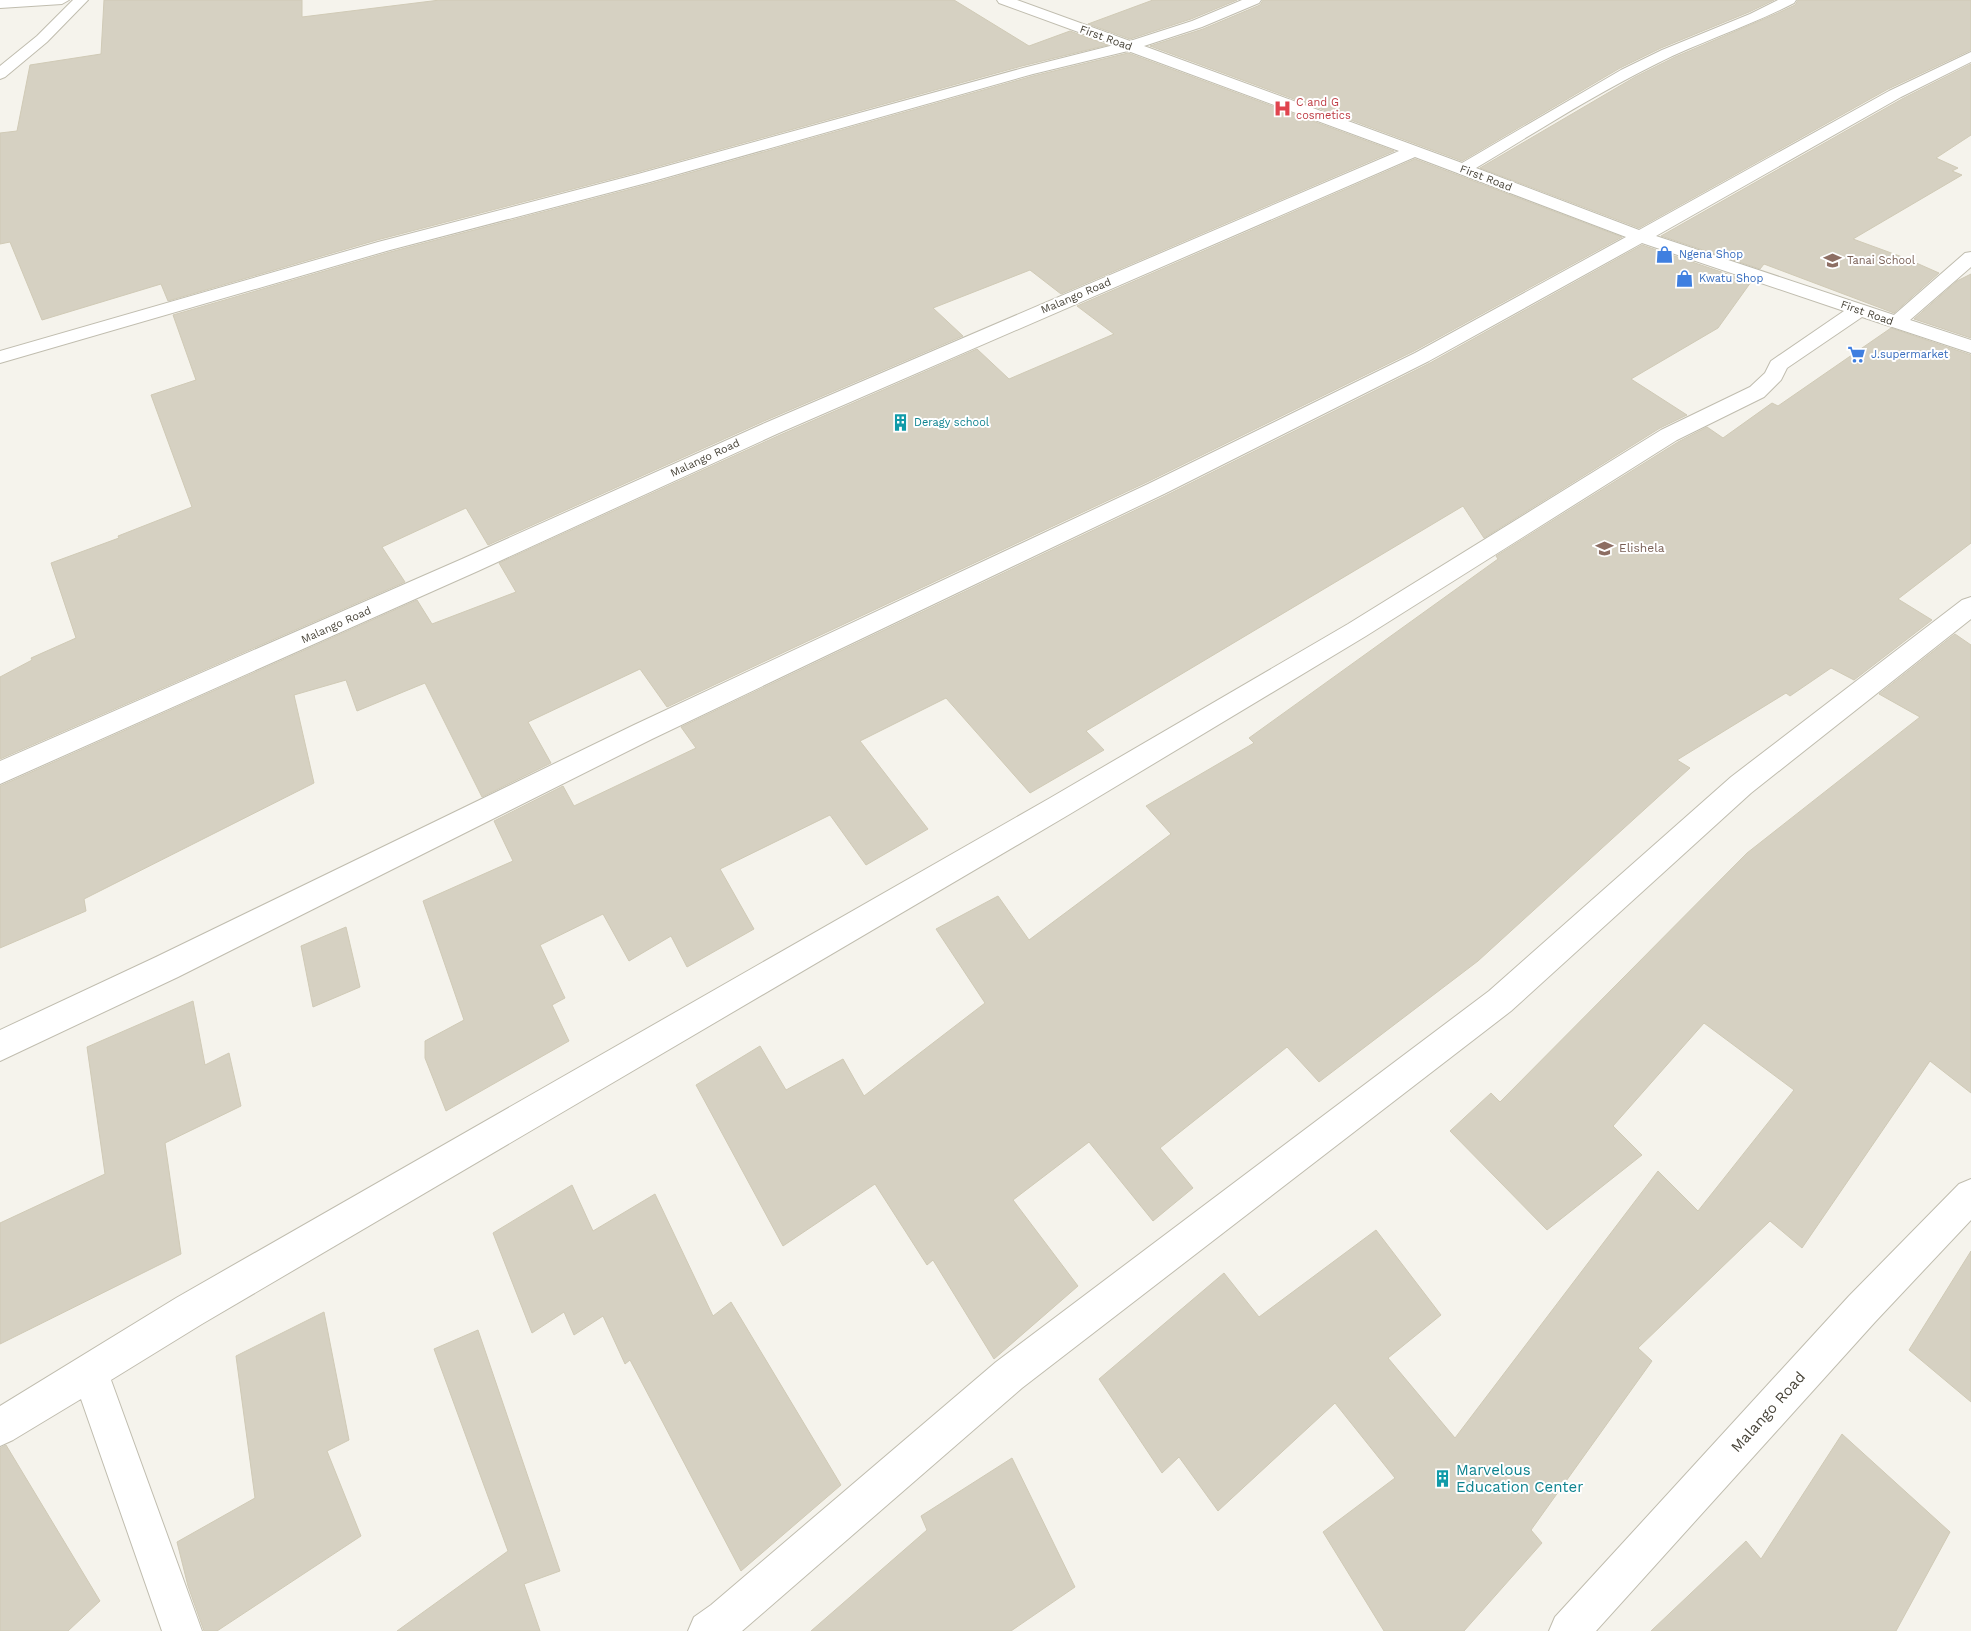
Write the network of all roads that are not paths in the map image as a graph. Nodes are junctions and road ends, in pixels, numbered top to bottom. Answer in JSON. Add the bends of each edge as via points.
{"nodes":[{"id":1,"x":62,"y":0,"type":"edge"},
{"id":2,"x":81,"y":0,"type":"edge"},
{"id":3,"x":1004,"y":0,"type":"edge"},
{"id":4,"x":1254,"y":0,"type":"edge"},
{"id":5,"x":1789,"y":0,"type":"edge"},
{"id":6,"x":0,"y":4,"type":"edge"},
{"id":7,"x":1130,"y":46,"type":"junction"},
{"id":8,"x":1971,"y":56,"type":"edge"},
{"id":9,"x":0,"y":74,"type":"edge"},
{"id":10,"x":1414,"y":151,"type":"junction"},
{"id":11,"x":1463,"y":169,"type":"junction"},
{"id":12,"x":1639,"y":236,"type":"junction"},
{"id":13,"x":1971,"y":257,"type":"edge"},
{"id":14,"x":1859,"y":310,"type":"junction"},
{"id":15,"x":1896,"y":323,"type":"junction"},
{"id":16,"x":1971,"y":347,"type":"edge"},
{"id":17,"x":0,"y":357,"type":"edge"},
{"id":18,"x":1971,"y":606,"type":"edge"},
{"id":19,"x":0,"y":773,"type":"edge"},
{"id":20,"x":0,"y":1046,"type":"edge"},
{"id":21,"x":1971,"y":1196,"type":"edge"},
{"id":22,"x":90,"y":1373,"type":"junction"},
{"id":23,"x":0,"y":1427,"type":"edge"},
{"id":24,"x":182,"y":1631,"type":"edge"},
{"id":25,"x":708,"y":1631,"type":"edge"},
{"id":26,"x":1569,"y":1631,"type":"edge"}],
"edges":[{"from":1,"to":6,"type":"street"},
{"from":2,"to":9,"type":"street"},
{"from":3,"to":7,"type":"street","name":"First Road"},
{"from":4,"to":7,"type":"street","via":[[1197,24]]},
{"from":5,"to":11,"type":"street","via":[[1652,60]]},
{"from":7,"to":10,"type":"street","name":"First Road"},
{"from":7,"to":17,"type":"street","via":[[384,246]]},
{"from":8,"to":12,"type":"street","via":[[1895,94]]},
{"from":10,"to":11,"type":"street","name":"First Road"},
{"from":10,"to":19,"type":"street","name":"Malango Road","via":[[781,424]]},
{"from":11,"to":12,"type":"street","name":"First Road"},
{"from":12,"to":14,"type":"street","name":"First Road"},
{"from":12,"to":20,"type":"street","via":[[1422,356],[1156,489],[643,732]]},
{"from":13,"to":15,"type":"street"},
{"from":14,"to":15,"type":"street","name":"First Road"},
{"from":14,"to":22,"type":"street","via":[[1778,365],[1774,376],[1758,392],[1669,435],[1349,635],[189,1311]]},
{"from":15,"to":16,"type":"street","name":"First Road"},
{"from":18,"to":25,"type":"street","via":[[1741,786],[1500,1001],[1009,1375]]},
{"from":21,"to":26,"type":"street","name":"Malango Road","via":[[1862,1309]]},
{"from":22,"to":23,"type":"street"},
{"from":22,"to":24,"type":"street"}]}
